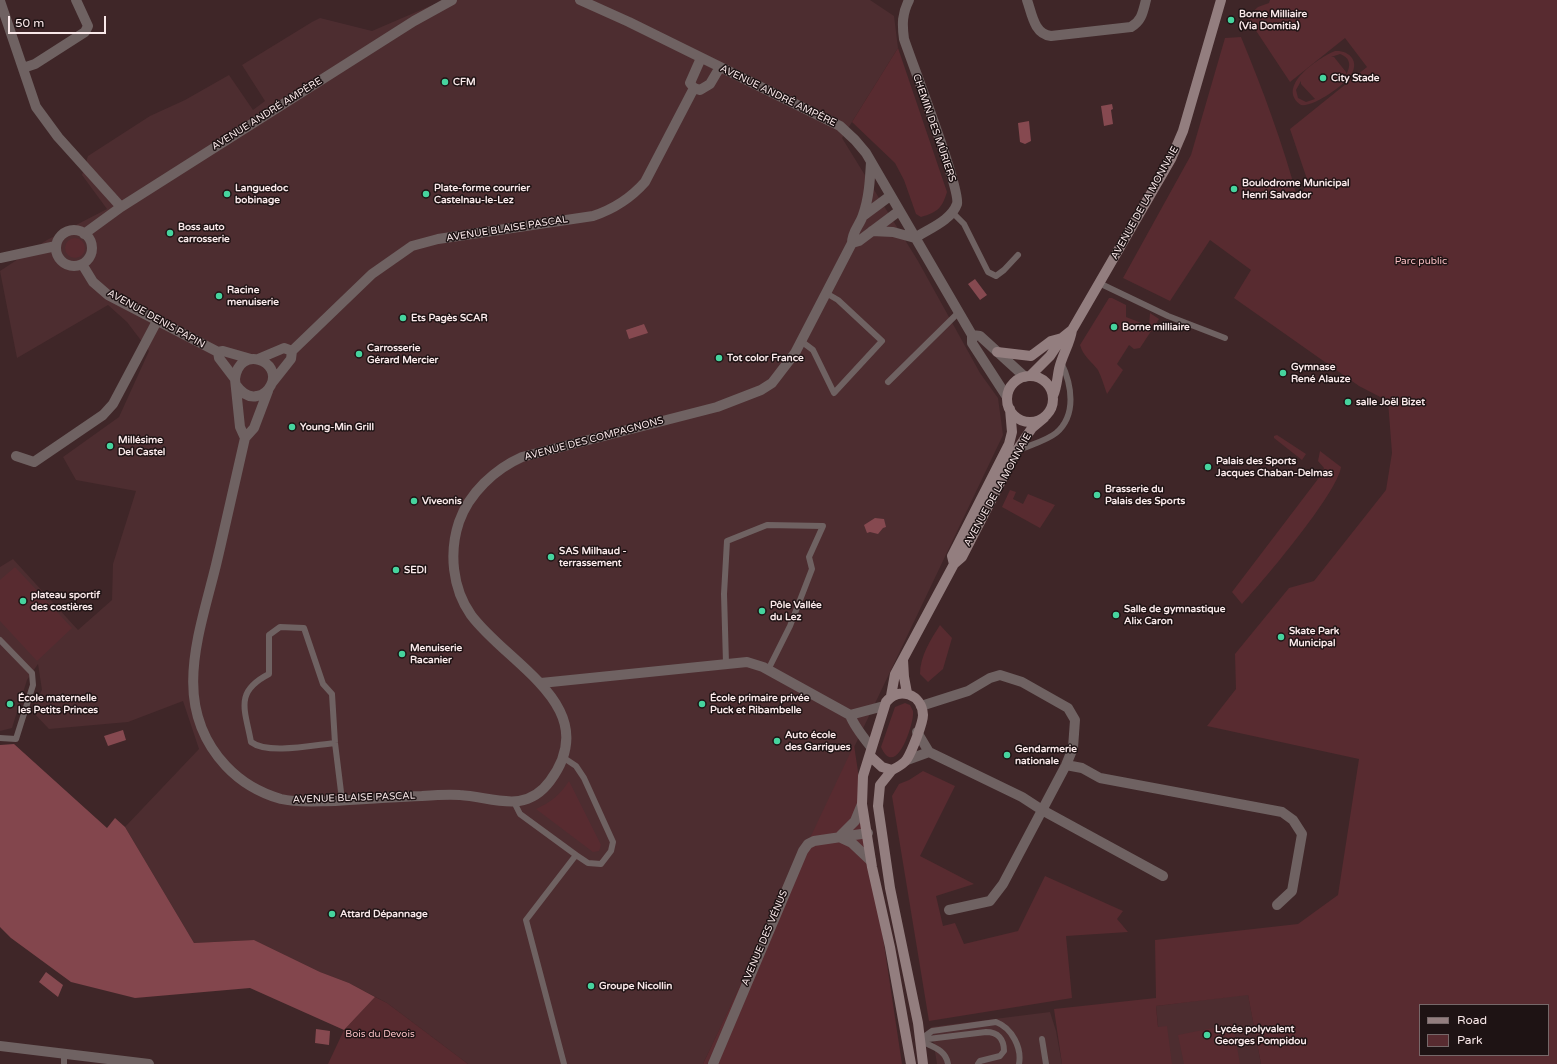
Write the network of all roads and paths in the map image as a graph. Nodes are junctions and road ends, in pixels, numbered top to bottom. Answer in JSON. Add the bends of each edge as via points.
{"nodes":[{"id":1,"x":76,"y":0,"type":"edge"},
{"id":2,"x":452,"y":0,"type":"edge"},
{"id":3,"x":580,"y":0,"type":"edge"},
{"id":4,"x":909,"y":0,"type":"edge"},
{"id":5,"x":1027,"y":0,"type":"edge"},
{"id":6,"x":1146,"y":0,"type":"edge"},
{"id":7,"x":1221,"y":0,"type":"edge"},
{"id":8,"x":0,"y":1,"type":"edge"},
{"id":9,"x":434,"y":4,"type":"edge"},
{"id":10,"x":701,"y":58,"type":"junction"},
{"id":11,"x":720,"y":67,"type":"junction"},
{"id":12,"x":23,"y":68,"type":"junction"},
{"id":13,"x":694,"y":88,"type":"junction"},
{"id":14,"x":871,"y":162,"type":"junction"},
{"id":15,"x":890,"y":196,"type":"junction"},
{"id":16,"x":121,"y":207,"type":"junction"},
{"id":17,"x":899,"y":211,"type":"junction"},
{"id":18,"x":952,"y":212,"type":"junction"},
{"id":19,"x":863,"y":216,"type":"junction"},
{"id":20,"x":872,"y":231,"type":"junction"},
{"id":21,"x":84,"y":234,"type":"junction"},
{"id":22,"x":915,"y":238,"type":"junction"},
{"id":23,"x":852,"y":243,"type":"junction"},
{"id":24,"x":56,"y":246,"type":"junction"},
{"id":25,"x":1018,"y":255,"type":"dead end"},
{"id":26,"x":0,"y":258,"type":"edge"},
{"id":27,"x":82,"y":264,"type":"junction"},
{"id":28,"x":1100,"y":283,"type":"junction"},
{"id":29,"x":826,"y":293,"type":"junction"},
{"id":30,"x":958,"y":312,"type":"junction"},
{"id":31,"x":157,"y":321,"type":"junction"},
{"id":32,"x":1072,"y":330,"type":"junction"},
{"id":33,"x":972,"y":335,"type":"junction"},
{"id":34,"x":1062,"y":338,"type":"junction"},
{"id":35,"x":1225,"y":338,"type":"dead end"},
{"id":36,"x":801,"y":341,"type":"junction"},
{"id":37,"x":292,"y":351,"type":"junction"},
{"id":38,"x":218,"y":352,"type":"junction"},
{"id":39,"x":997,"y":352,"type":"junction"},
{"id":40,"x":254,"y":359,"type":"junction"},
{"id":41,"x":1061,"y":362,"type":"junction"},
{"id":42,"x":1028,"y":376,"type":"junction"},
{"id":43,"x":236,"y":382,"type":"junction"},
{"id":44,"x":888,"y":382,"type":"dead end"},
{"id":45,"x":270,"y":387,"type":"junction"},
{"id":46,"x":1054,"y":396,"type":"junction"},
{"id":47,"x":1007,"y":398,"type":"junction"},
{"id":48,"x":1010,"y":409,"type":"junction"},
{"id":49,"x":1044,"y":418,"type":"junction"},
{"id":50,"x":245,"y":438,"type":"junction"},
{"id":51,"x":1017,"y":450,"type":"junction"},
{"id":52,"x":16,"y":456,"type":"dead end"},
{"id":53,"x":954,"y":564,"type":"junction"},
{"id":54,"x":0,"y":640,"type":"edge"},
{"id":55,"x":902,"y":660,"type":"junction"},
{"id":56,"x":726,"y":663,"type":"junction"},
{"id":57,"x":768,"y":670,"type":"junction"},
{"id":58,"x":541,"y":683,"type":"junction"},
{"id":59,"x":907,"y":693,"type":"junction"},
{"id":60,"x":891,"y":696,"type":"junction"},
{"id":61,"x":884,"y":706,"type":"junction"},
{"id":62,"x":921,"y":706,"type":"junction"},
{"id":63,"x":850,"y":715,"type":"junction"},
{"id":64,"x":918,"y":732,"type":"junction"},
{"id":65,"x":0,"y":738,"type":"edge"},
{"id":66,"x":335,"y":744,"type":"junction"},
{"id":67,"x":871,"y":752,"type":"junction"},
{"id":68,"x":929,"y":752,"type":"junction"},
{"id":69,"x":564,"y":758,"type":"junction"},
{"id":70,"x":907,"y":760,"type":"junction"},
{"id":71,"x":1066,"y":764,"type":"junction"},
{"id":72,"x":892,"y":770,"type":"junction"},
{"id":73,"x":342,"y":800,"type":"junction"},
{"id":74,"x":514,"y":802,"type":"junction"},
{"id":75,"x":862,"y":804,"type":"junction"},
{"id":76,"x":1042,"y":810,"type":"junction"},
{"id":77,"x":881,"y":831,"type":"junction"},
{"id":78,"x":868,"y":833,"type":"junction"},
{"id":79,"x":839,"y":837,"type":"junction"},
{"id":80,"x":576,"y":855,"type":"junction"},
{"id":81,"x":871,"y":861,"type":"junction"},
{"id":82,"x":1163,"y":876,"type":"dead end"},
{"id":83,"x":1277,"y":905,"type":"dead end"},
{"id":84,"x":949,"y":910,"type":"dead end"},
{"id":85,"x":920,"y":1040,"type":"junction"},
{"id":86,"x":1042,"y":1040,"type":"dead end"},
{"id":87,"x":908,"y":1041,"type":"junction"},
{"id":88,"x":0,"y":1046,"type":"edge"},
{"id":89,"x":64,"y":1053,"type":"junction"},
{"id":90,"x":133,"y":1063,"type":"edge"},
{"id":91,"x":64,"y":1064,"type":"edge"},
{"id":92,"x":149,"y":1064,"type":"edge"},
{"id":93,"x":564,"y":1064,"type":"edge"},
{"id":94,"x":712,"y":1064,"type":"edge"},
{"id":95,"x":911,"y":1064,"type":"edge"},
{"id":96,"x":923,"y":1064,"type":"edge"},
{"id":97,"x":948,"y":1064,"type":"edge"},
{"id":98,"x":978,"y":1064,"type":"edge"},
{"id":99,"x":1019,"y":1064,"type":"edge"},
{"id":100,"x":1046,"y":1064,"type":"edge"}],
"edges":[{"from":1,"to":12,"type":"street","via":[[88,26],[85,32],[35,64]]},
{"from":2,"to":9,"type":"street","name":"AVENUE ANDRÉ AMPÈRE"},
{"from":3,"to":10,"type":"street","name":"AVENUE ANDRÉ AMPÈRE"},
{"from":4,"to":18,"type":"street","name":"CHEMIN DES MÛRIERS","via":[[903,11],[904,39],[958,198]]},
{"from":5,"to":6,"type":"street","via":[[1039,31],[1051,36],[1132,27],[1141,17]]},
{"from":7,"to":28,"type":"street","name":"AVENUE DE LA MONNAIE","via":[[1176,148]]},
{"from":8,"to":12,"type":"street"},
{"from":9,"to":16,"type":"street","name":"AVENUE ANDRÉ AMPÈRE"},
{"from":10,"to":11,"type":"street","name":"AVENUE ANDRÉ AMPÈRE"},
{"from":10,"to":13,"type":"street","name":"AVENUE BLAISE PASCAL","via":[[690,83]]},
{"from":11,"to":13,"type":"street","via":[[710,84],[700,90]]},
{"from":11,"to":14,"type":"street","name":"AVENUE ANDRÉ AMPÈRE","via":[[840,126],[855,140]]},
{"from":12,"to":16,"type":"street","via":[[36,107],[48,125],[82,167]]},
{"from":13,"to":37,"type":"street","name":"AVENUE BLAISE PASCAL","via":[[645,182],[623,203],[593,216],[438,239],[412,246],[372,274]]},
{"from":14,"to":15,"type":"street","name":"AVENUE ANDRÉ AMPÈRE"},
{"from":14,"to":19,"type":"street","name":"AVENUE DES COMPAGNONS","via":[[869,194]]},
{"from":15,"to":17,"type":"street","name":"AVENUE ANDRÉ AMPÈRE"},
{"from":15,"to":19,"type":"street","name":"AVENUE DES COMPAGNONS"},
{"from":16,"to":21,"type":"street","name":"AVENUE ANDRÉ AMPÈRE"},
{"from":17,"to":20,"type":"street"},
{"from":17,"to":22,"type":"street","name":"AVENUE ANDRÉ AMPÈRE"},
{"from":18,"to":22,"type":"street","via":[[946,219]]},
{"from":18,"to":25,"type":"lane","via":[[964,224],[988,272],[996,276]]},
{"from":19,"to":23,"type":"street","name":"AVENUE DES COMPAGNONS","via":[[852,235]]},
{"from":20,"to":22,"type":"street","via":[[893,232]]},
{"from":20,"to":23,"type":"street"},
{"from":21,"to":24,"type":"street","via":[[75,230],[69,231],[60,236]]},
{"from":21,"to":27,"type":"street","via":[[89,238],[92,250]]},
{"from":22,"to":30,"type":"street","name":"AVENUE ANDRÉ AMPÈRE"},
{"from":23,"to":29,"type":"street","name":"AVENUE DES COMPAGNONS"},
{"from":24,"to":26,"type":"street"},
{"from":24,"to":27,"type":"street","via":[[61,261],[71,266]]},
{"from":27,"to":31,"type":"street","name":"AVENUE DENIS PAPIN","via":[[93,282],[108,295]]},
{"from":28,"to":32,"type":"street","name":"AVENUE DE LA MONNAIE"},
{"from":28,"to":35,"type":"lane","via":[[1168,316]]},
{"from":29,"to":36,"type":"street","name":"AVENUE DES COMPAGNONS"},
{"from":29,"to":36,"type":"lane","via":[[838,300],[882,341],[834,394],[813,350]]},
{"from":30,"to":33,"type":"street","name":"AVENUE ANDRÉ AMPÈRE"},
{"from":30,"to":44,"type":"lane"},
{"from":31,"to":38,"type":"street","name":"AVENUE DENIS PAPIN"},
{"from":31,"to":52,"type":"street","via":[[113,404],[103,415],[34,462]]},
{"from":32,"to":34,"type":"street","name":"AVENUE DE LA MONNAIE"},
{"from":32,"to":41,"type":"street","name":"AVENUE DE LA MONNAIE","via":[[1070,342]]},
{"from":33,"to":39,"type":"street","name":"AVENUE ANDRÉ AMPÈRE","via":[[980,336]]},
{"from":33,"to":47,"type":"street","name":"AVENUE ANDRÉ AMPÈRE","via":[[972,343]]},
{"from":34,"to":39,"type":"street","via":[[1051,341],[1031,356]]},
{"from":34,"to":42,"type":"street","name":"AVENUE DE LA MONNAIE","via":[[1050,356]]},
{"from":36,"to":58,"type":"street","name":"AVENUE DES COMPAGNONS","via":[[784,370],[761,390],[717,406],[522,457],[492,476],[470,500],[460,518],[453,547],[453,564],[460,595],[471,614],[487,632]]},
{"from":37,"to":40,"type":"street","via":[[284,348]]},
{"from":37,"to":45,"type":"street","name":"AVENUE BLAISE PASCAL","via":[[291,359]]},
{"from":38,"to":40,"type":"street","name":"AVENUE DENIS PAPIN","via":[[223,350]]},
{"from":38,"to":43,"type":"street","via":[[219,358]]},
{"from":39,"to":42,"type":"street","name":"AVENUE ANDRÉ AMPÈRE"},
{"from":40,"to":43,"type":"street","via":[[239,366]]},
{"from":40,"to":45,"type":"street","via":[[265,362],[270,368],[273,375]]},
{"from":41,"to":46,"type":"street","name":"AVENUE DE LA MONNAIE","via":[[1059,383]]},
{"from":41,"to":51,"type":"lane","via":[[1070,384],[1070,408],[1064,424],[1055,434]]},
{"from":42,"to":46,"type":"street","via":[[1037,377],[1048,384]]},
{"from":42,"to":47,"type":"street","via":[[1013,384]]},
{"from":43,"to":45,"type":"street","via":[[241,392],[247,396],[255,397]]},
{"from":43,"to":50,"type":"street","name":"AVENUE BLAISE PASCAL","via":[[240,427]]},
{"from":45,"to":50,"type":"street","name":"AVENUE BLAISE PASCAL","via":[[254,428]]},
{"from":46,"to":49,"type":"street","via":[[1050,412]]},
{"from":47,"to":48,"type":"street"},
{"from":48,"to":49,"type":"street","via":[[1013,415],[1025,422]]},
{"from":48,"to":53,"type":"street","name":"AVENUE DE LA MONNAIE","via":[[1012,432],[1008,444],[952,556]]},
{"from":49,"to":51,"type":"street","name":"AVENUE DE LA MONNAIE","via":[[1032,428]]},
{"from":50,"to":73,"type":"street","name":"AVENUE BLAISE PASCAL","via":[[197,645],[192,687],[195,709],[208,743],[236,776],[251,786],[284,800]]},
{"from":51,"to":53,"type":"street","name":"AVENUE DE LA MONNAIE","via":[[962,557]]},
{"from":53,"to":55,"type":"street","name":"AVENUE DE LA MONNAIE"},
{"from":54,"to":65,"type":"lane","via":[[34,676],[16,739]]},
{"from":55,"to":59,"type":"street"},
{"from":55,"to":60,"type":"street","name":"AVENUE DE LA MONNAIE","via":[[894,677]]},
{"from":56,"to":57,"type":"street","via":[[747,662]]},
{"from":56,"to":57,"type":"lane","via":[[724,594],[728,541],[768,525],[823,526],[809,557],[812,570],[790,626]]},
{"from":56,"to":58,"type":"street"},
{"from":57,"to":63,"type":"street"},
{"from":58,"to":69,"type":"street","name":"AVENUE BLAISE PASCAL","via":[[557,704],[564,723],[567,736]]},
{"from":59,"to":60,"type":"street"},
{"from":59,"to":62,"type":"street"},
{"from":60,"to":61,"type":"street"},
{"from":61,"to":63,"type":"street"},
{"from":61,"to":67,"type":"street"},
{"from":62,"to":64,"type":"street","via":[[923,716]]},
{"from":62,"to":71,"type":"street","via":[[968,691],[1000,675],[1022,682],[1068,708],[1075,720],[1073,748]]},
{"from":63,"to":67,"type":"street"},
{"from":64,"to":68,"type":"street"},
{"from":64,"to":70,"type":"street"},
{"from":66,"to":66,"type":"lane","via":[[332,694],[323,684],[304,628],[280,627],[269,634],[269,674],[247,690],[244,702],[251,742],[257,746],[282,748]]},
{"from":66,"to":73,"type":"lane"},
{"from":67,"to":72,"type":"street","via":[[882,768]]},
{"from":67,"to":75,"type":"street","via":[[863,776]]},
{"from":68,"to":70,"type":"street"},
{"from":68,"to":76,"type":"street","via":[[1022,797]]},
{"from":69,"to":74,"type":"street","name":"AVENUE BLAISE PASCAL","via":[[550,782],[540,791]]},
{"from":69,"to":80,"type":"lane","via":[[576,766],[584,778],[613,842],[611,852],[600,864],[588,864]]},
{"from":70,"to":72,"type":"street"},
{"from":71,"to":76,"type":"street"},
{"from":71,"to":83,"type":"street","via":[[1082,768],[1100,778],[1282,812],[1293,820],[1302,834],[1292,891]]},
{"from":72,"to":77,"type":"street","via":[[880,785],[878,806]]},
{"from":73,"to":74,"type":"street","name":"AVENUE BLAISE PASCAL","via":[[459,794]]},
{"from":74,"to":80,"type":"lane","via":[[520,814]]},
{"from":75,"to":78,"type":"street"},
{"from":75,"to":79,"type":"street","via":[[855,821]]},
{"from":76,"to":82,"type":"street"},
{"from":76,"to":84,"type":"street","via":[[1003,884],[990,901]]},
{"from":77,"to":78,"type":"street"},
{"from":77,"to":85,"type":"street"},
{"from":78,"to":79,"type":"street","name":"AVENUE DES VÉNUS"},
{"from":78,"to":81,"type":"street"},
{"from":79,"to":81,"type":"street","via":[[852,843]]},
{"from":79,"to":94,"type":"street","name":"AVENUE DES VÉNUS","via":[[814,841],[803,851]]},
{"from":80,"to":93,"type":"lane","via":[[526,920]]},
{"from":81,"to":87,"type":"street"},
{"from":85,"to":87,"type":"street"},
{"from":85,"to":96,"type":"street"},
{"from":85,"to":97,"type":"lane","via":[[944,1054]]},
{"from":85,"to":98,"type":"lane","via":[[986,1032],[998,1034],[1004,1044],[1004,1051],[1000,1056],[980,1061]]},
{"from":85,"to":99,"type":"lane","via":[[932,1031],[996,1022],[1003,1024],[1014,1038]]},
{"from":86,"to":100,"type":"lane"},
{"from":87,"to":95,"type":"street"},
{"from":88,"to":89,"type":"street"},
{"from":89,"to":90,"type":"street"},
{"from":89,"to":91,"type":"lane"},
{"from":90,"to":92,"type":"street"}]}
